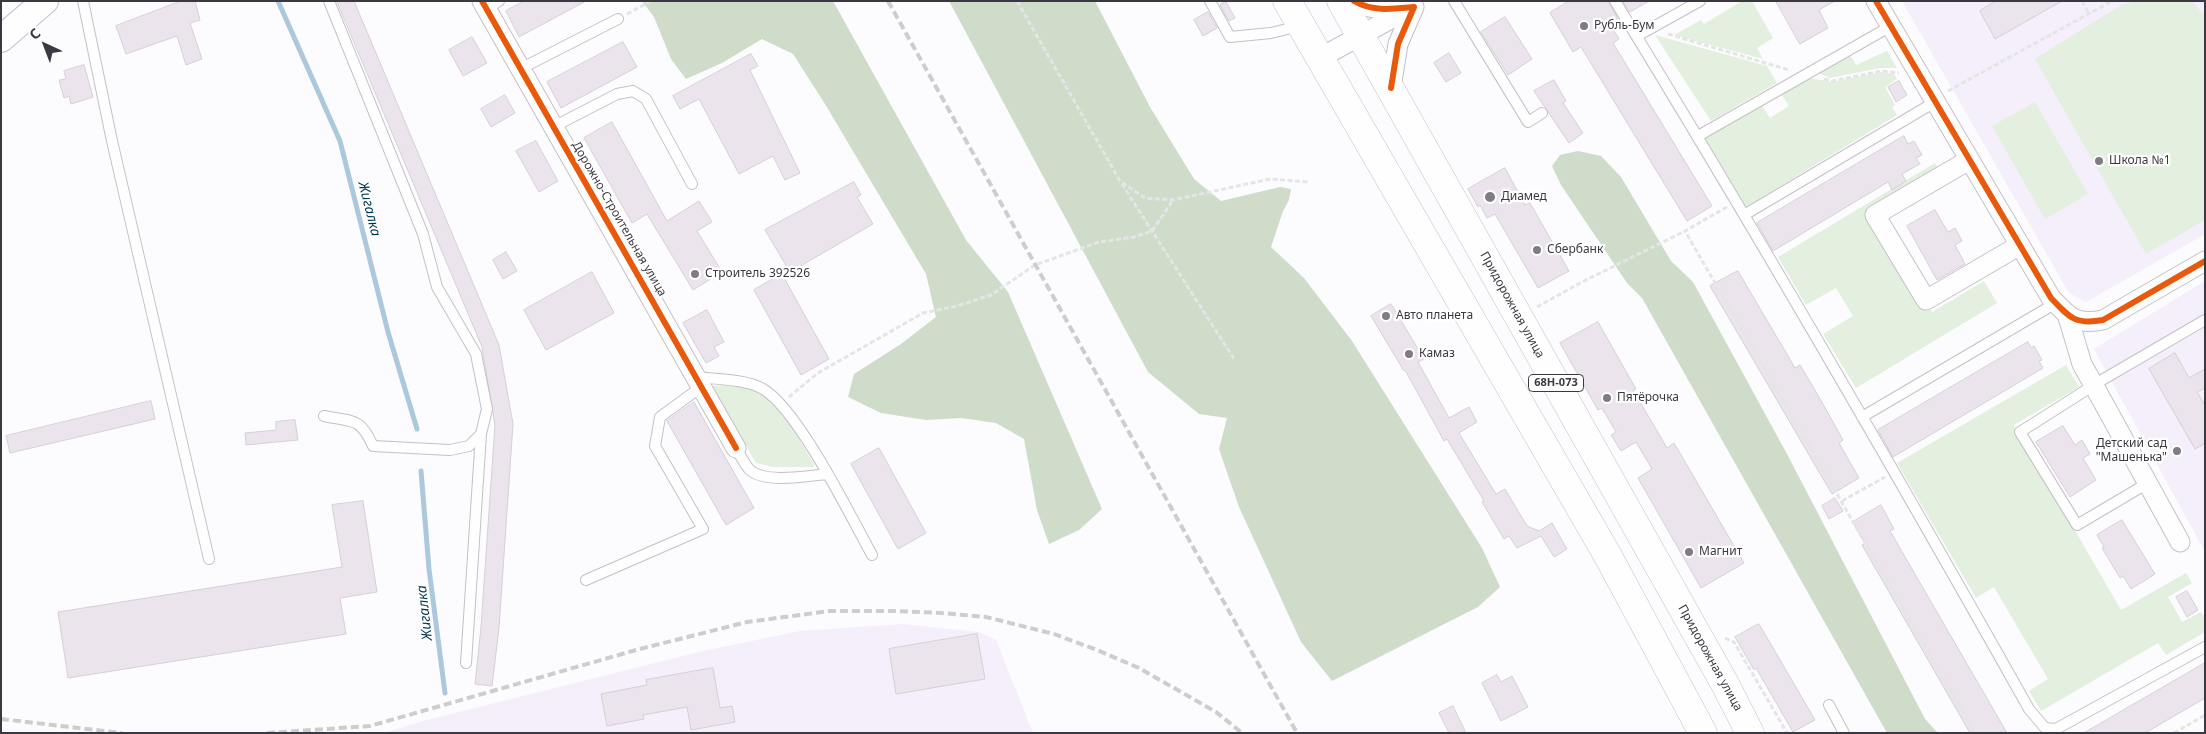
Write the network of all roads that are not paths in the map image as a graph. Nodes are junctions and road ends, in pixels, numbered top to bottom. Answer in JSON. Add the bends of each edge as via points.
{"nodes":[{"id":1,"x":83,"y":1,"type":"edge"},
{"id":2,"x":329,"y":1,"type":"edge"},
{"id":3,"x":1210,"y":1,"type":"edge"},
{"id":4,"x":1287,"y":1,"type":"edge"},
{"id":5,"x":1341,"y":1,"type":"edge"},
{"id":6,"x":1354,"y":1,"type":"edge"},
{"id":7,"x":1454,"y":1,"type":"edge"},
{"id":8,"x":1615,"y":1,"type":"edge"},
{"id":9,"x":1700,"y":1,"type":"edge"},
{"id":10,"x":1876,"y":1,"type":"edge"},
{"id":11,"x":41,"y":2,"type":"edge"},
{"id":12,"x":489,"y":4,"type":"edge"},
{"id":13,"x":1419,"y":4,"type":"edge"},
{"id":14,"x":618,"y":18,"type":"road end"},
{"id":15,"x":1300,"y":25,"type":"junction"},
{"id":16,"x":1891,"y":26,"type":"junction"},
{"id":17,"x":1360,"y":34,"type":"junction"},
{"id":18,"x":1636,"y":36,"type":"junction"},
{"id":19,"x":1,"y":39,"type":"edge"},
{"id":20,"x":1320,"y":58,"type":"junction"},
{"id":21,"x":520,"y":69,"type":"junction"},
{"id":22,"x":1391,"y":88,"type":"junction"},
{"id":23,"x":1938,"y":93,"type":"junction"},
{"id":24,"x":1542,"y":113,"type":"dead end"},
{"id":25,"x":553,"y":127,"type":"junction"},
{"id":26,"x":1698,"y":136,"type":"junction"},
{"id":27,"x":1970,"y":160,"type":"junction"},
{"id":28,"x":692,"y":184,"type":"dead end"},
{"id":29,"x":1744,"y":215,"type":"junction"},
{"id":30,"x":2020,"y":245,"type":"junction"},
{"id":31,"x":2205,"y":261,"type":"edge"},
{"id":32,"x":2062,"y":310,"type":"junction"},
{"id":33,"x":2205,"y":320,"type":"edge"},
{"id":34,"x":698,"y":382,"type":"junction"},
{"id":35,"x":2094,"y":385,"type":"junction"},
{"id":36,"x":324,"y":416,"type":"dead end"},
{"id":37,"x":1862,"y":417,"type":"junction"},
{"id":38,"x":481,"y":434,"type":"junction"},
{"id":39,"x":736,"y":448,"type":"joint"},
{"id":40,"x":827,"y":474,"type":"junction"},
{"id":41,"x":2148,"y":483,"type":"junction"},
{"id":42,"x":2180,"y":542,"type":"dead end"},
{"id":43,"x":872,"y":555,"type":"dead end"},
{"id":44,"x":209,"y":559,"type":"dead end"},
{"id":45,"x":586,"y":580,"type":"dead end"},
{"id":46,"x":2205,"y":646,"type":"edge"},
{"id":47,"x":466,"y":663,"type":"dead end"},
{"id":48,"x":1828,"y":705,"type":"dead end"},
{"id":49,"x":1703,"y":733,"type":"edge"},
{"id":50,"x":1750,"y":733,"type":"edge"},
{"id":51,"x":1844,"y":733,"type":"edge"}],
"edges":[{"from":1,"to":44,"type":"lane","via":[[112,141]]},
{"from":2,"to":38,"type":"lane","via":[[423,234],[437,287],[476,354],[487,409]]},
{"from":3,"to":15,"type":"lane","via":[[1230,37],[1272,33]]},
{"from":4,"to":15,"type":"main road","number":"68Н-073"},
{"from":5,"to":17,"type":"main road","name":"Придорожная улица","number":"68Н-073"},
{"from":6,"to":13,"type":"street","via":[[1379,10]]},
{"from":7,"to":24,"type":"lane","via":[[1528,122]]},
{"from":8,"to":18,"type":"lane"},
{"from":9,"to":18,"type":"lane"},
{"from":10,"to":16,"type":"street"},
{"from":11,"to":19,"type":"street"},
{"from":12,"to":21,"type":"street","name":"Дорожно-Строительная улица"},
{"from":13,"to":17,"type":"street"},
{"from":13,"to":22,"type":"street","via":[[1398,44]]},
{"from":14,"to":21,"type":"lane"},
{"from":15,"to":20,"type":"main road","number":"68Н-073"},
{"from":16,"to":23,"type":"street","via":[[1920,75]]},
{"from":16,"to":26,"type":"lane"},
{"from":17,"to":20,"type":"street"},
{"from":17,"to":22,"type":"main road","name":"Придорожная улица","number":"68Н-073"},
{"from":18,"to":26,"type":"lane"},
{"from":20,"to":49,"type":"main road","number":"68Н-073","via":[[1608,556]]},
{"from":21,"to":25,"type":"street","name":"Дорожно-Строительная улица"},
{"from":22,"to":50,"type":"main road","name":"Придорожная улица","number":"68Н-073"},
{"from":23,"to":27,"type":"street"},
{"from":23,"to":29,"type":"lane"},
{"from":25,"to":28,"type":"lane","via":[[617,94],[633,91],[646,99]]},
{"from":25,"to":34,"type":"street","name":"Дорожно-Строительная улица"},
{"from":26,"to":29,"type":"lane"},
{"from":27,"to":30,"type":"street"},
{"from":27,"to":30,"type":"street","via":[[1876,215],[1926,300]]},
{"from":29,"to":37,"type":"lane"},
{"from":30,"to":32,"type":"street"},
{"from":31,"to":32,"type":"street","via":[[2103,320],[2086,323]]},
{"from":32,"to":35,"type":"street","via":[[2082,364]]},
{"from":32,"to":37,"type":"lane"},
{"from":33,"to":35,"type":"lane"},
{"from":34,"to":39,"type":"street","name":"Дорожно-Строительная улица"},
{"from":34,"to":40,"type":"lane","via":[[731,380],[763,388],[782,405]]},
{"from":34,"to":45,"type":"lane","via":[[660,417],[655,446],[703,529]]},
{"from":35,"to":41,"type":"street"},
{"from":35,"to":41,"type":"lane","via":[[2020,432],[2077,525]]},
{"from":36,"to":38,"type":"lane","via":[[357,422],[365,428],[373,446],[450,450],[469,446]]},
{"from":37,"to":46,"type":"lane","via":[[2029,709],[2045,728],[2056,729]]},
{"from":38,"to":47,"type":"lane"},
{"from":39,"to":40,"type":"lane","via":[[749,469],[758,475],[777,478]]},
{"from":40,"to":43,"type":"lane"},
{"from":41,"to":42,"type":"street"},
{"from":48,"to":51,"type":"lane"}]}
